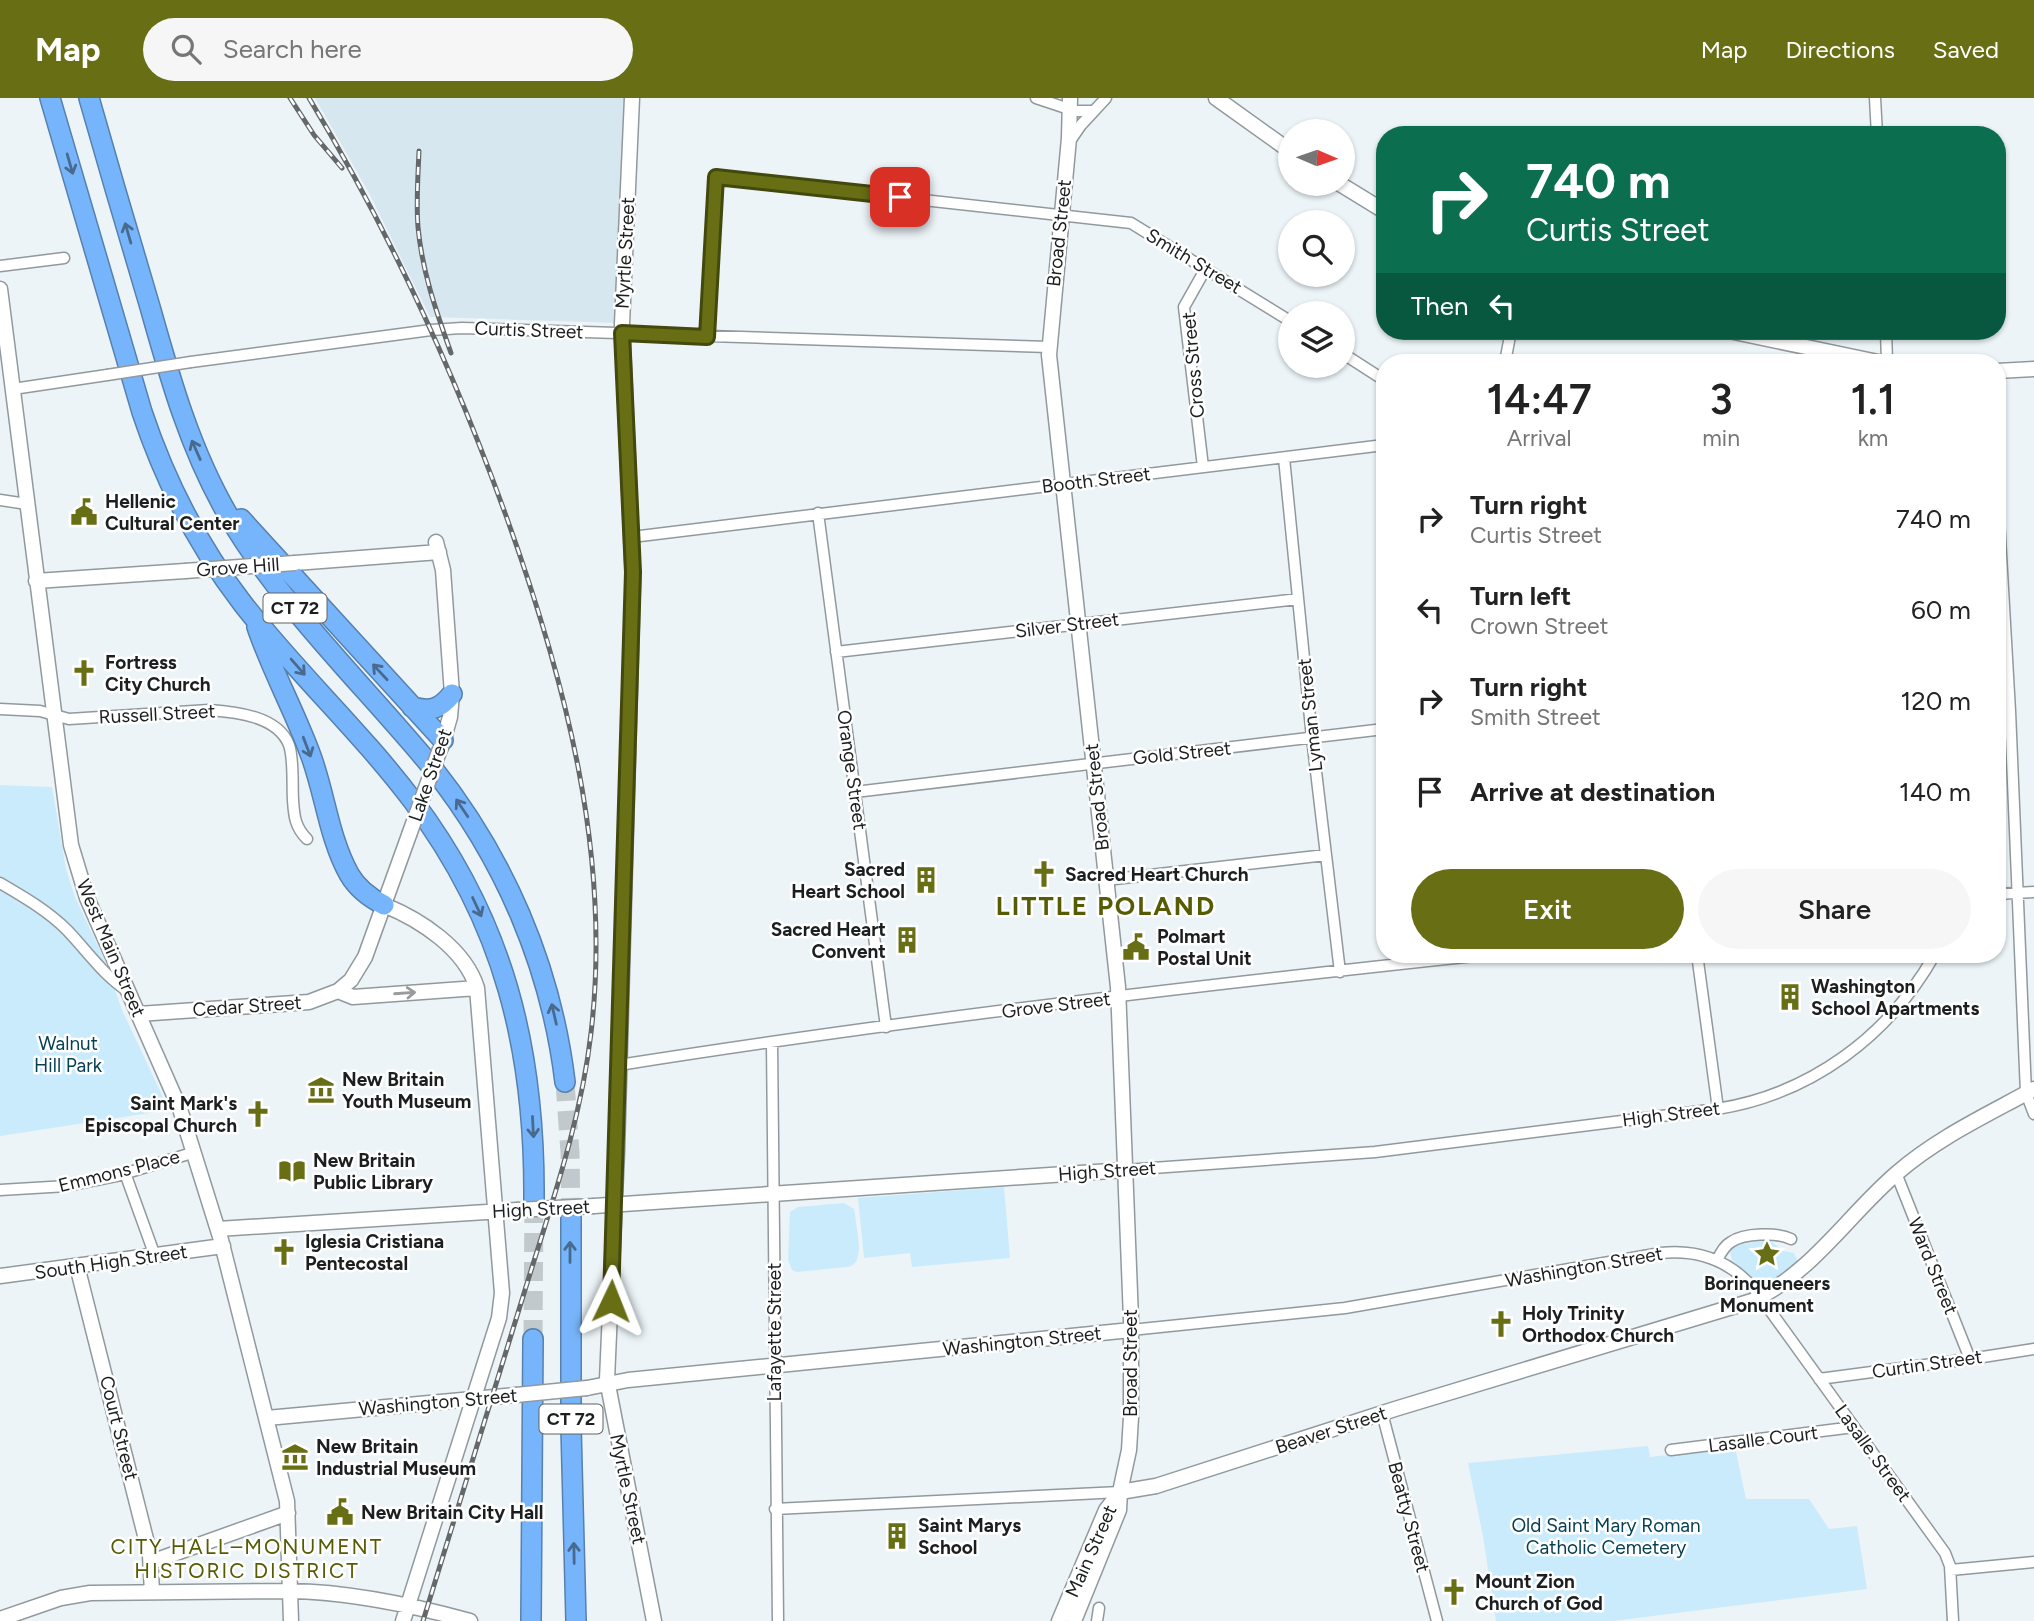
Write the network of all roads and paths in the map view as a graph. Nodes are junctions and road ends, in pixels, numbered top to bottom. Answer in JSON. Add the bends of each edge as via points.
{"nodes":[{"id":1,"x":50,"y":98,"type":"edge"},
{"id":2,"x":89,"y":98,"type":"edge"},
{"id":3,"x":632,"y":98,"type":"edge"},
{"id":4,"x":1036,"y":98,"type":"edge"},
{"id":5,"x":1106,"y":98,"type":"edge"},
{"id":6,"x":1216,"y":98,"type":"edge"},
{"id":7,"x":1875,"y":98,"type":"edge"},
{"id":8,"x":1070,"y":104,"type":"edge"},
{"id":9,"x":1093,"y":111,"type":"junction"},
{"id":10,"x":1877,"y":126,"type":"edge"},
{"id":11,"x":1278,"y":142,"type":"edge"},
{"id":12,"x":1068,"y":145,"type":"junction"},
{"id":13,"x":1355,"y":193,"type":"edge"},
{"id":14,"x":1376,"y":206,"type":"edge"},
{"id":15,"x":1061,"y":215,"type":"junction"},
{"id":16,"x":64,"y":258,"type":"dead end"},
{"id":17,"x":0,"y":266,"type":"edge"},
{"id":18,"x":1206,"y":268,"type":"junction"},
{"id":19,"x":0,"y":289,"type":"edge"},
{"id":20,"x":1278,"y":313,"type":"edge"},
{"id":21,"x":3,"y":330,"type":"edge"},
{"id":22,"x":622,"y":333,"type":"junction"},
{"id":23,"x":707,"y":337,"type":"junction"},
{"id":24,"x":1772,"y":340,"type":"edge"},
{"id":25,"x":1049,"y":347,"type":"junction"},
{"id":26,"x":1840,"y":354,"type":"edge"},
{"id":27,"x":5,"y":359,"type":"edge"},
{"id":28,"x":1355,"y":362,"type":"edge"},
{"id":29,"x":2034,"y":369,"type":"edge"},
{"id":30,"x":2006,"y":371,"type":"edge"},
{"id":31,"x":1376,"y":375,"type":"edge"},
{"id":32,"x":13,"y":389,"type":"junction"},
{"id":33,"x":1376,"y":445,"type":"edge"},
{"id":34,"x":1284,"y":458,"type":"junction"},
{"id":35,"x":1203,"y":467,"type":"junction"},
{"id":36,"x":210,"y":481,"type":"junction"},
{"id":37,"x":1062,"y":484,"type":"junction"},
{"id":38,"x":0,"y":500,"type":"edge"},
{"id":39,"x":27,"y":504,"type":"junction"},
{"id":40,"x":813,"y":514,"type":"junction"},
{"id":41,"x":632,"y":537,"type":"junction"},
{"id":42,"x":438,"y":547,"type":"joint"},
{"id":43,"x":36,"y":581,"type":"junction"},
{"id":44,"x":1298,"y":599,"type":"junction"},
{"id":45,"x":253,"y":616,"type":"junction"},
{"id":46,"x":1078,"y":624,"type":"junction"},
{"id":47,"x":2006,"y":641,"type":"edge"},
{"id":48,"x":836,"y":652,"type":"junction"},
{"id":49,"x":452,"y":694,"type":"junction"},
{"id":50,"x":412,"y":707,"type":"junction"},
{"id":51,"x":0,"y":709,"type":"edge"},
{"id":52,"x":53,"y":715,"type":"junction"},
{"id":53,"x":1376,"y":731,"type":"edge"},
{"id":54,"x":1312,"y":738,"type":"junction"},
{"id":55,"x":442,"y":745,"type":"junction"},
{"id":56,"x":1093,"y":763,"type":"junction"},
{"id":57,"x":855,"y":792,"type":"junction"},
{"id":58,"x":307,"y":839,"type":"dead end"},
{"id":59,"x":1326,"y":855,"type":"junction"},
{"id":60,"x":1106,"y":880,"type":"junction"},
{"id":61,"x":0,"y":883,"type":"edge"},
{"id":62,"x":2017,"y":892,"type":"junction"},
{"id":63,"x":2034,"y":892,"type":"edge"},
{"id":64,"x":2006,"y":893,"type":"edge"},
{"id":65,"x":384,"y":905,"type":"junction"},
{"id":66,"x":1409,"y":963,"type":"edge"},
{"id":67,"x":1698,"y":963,"type":"edge"},
{"id":68,"x":1930,"y":963,"type":"edge"},
{"id":69,"x":1340,"y":972,"type":"junction"},
{"id":70,"x":477,"y":988,"type":"junction"},
{"id":71,"x":338,"y":991,"type":"junction"},
{"id":72,"x":129,"y":992,"type":"junction"},
{"id":73,"x":1118,"y":997,"type":"junction"},
{"id":74,"x":139,"y":1014,"type":"junction"},
{"id":75,"x":886,"y":1027,"type":"junction"},
{"id":76,"x":772,"y":1044,"type":"junction"},
{"id":77,"x":619,"y":1065,"type":"junction"},
{"id":78,"x":565,"y":1082,"type":"tunnel mouth"},
{"id":79,"x":2030,"y":1091,"type":"edge"},
{"id":80,"x":1718,"y":1109,"type":"junction"},
{"id":81,"x":2034,"y":1114,"type":"edge"},
{"id":82,"x":195,"y":1152,"type":"junction"},
{"id":83,"x":1125,"y":1170,"type":"junction"},
{"id":84,"x":125,"y":1173,"type":"junction"},
{"id":85,"x":1896,"y":1173,"type":"junction"},
{"id":86,"x":0,"y":1190,"type":"edge"},
{"id":87,"x":773,"y":1194,"type":"junction"},
{"id":88,"x":526,"y":1204,"type":"junction"},
{"id":89,"x":615,"y":1205,"type":"junction"},
{"id":90,"x":496,"y":1211,"type":"junction"},
{"id":91,"x":570,"y":1218,"type":"tunnel mouth"},
{"id":92,"x":218,"y":1229,"type":"junction"},
{"id":93,"x":1791,"y":1239,"type":"dead end"},
{"id":94,"x":223,"y":1246,"type":"junction"},
{"id":95,"x":155,"y":1256,"type":"junction"},
{"id":96,"x":1717,"y":1259,"type":"junction"},
{"id":97,"x":78,"y":1266,"type":"junction"},
{"id":98,"x":0,"y":1276,"type":"edge"},
{"id":99,"x":1760,"y":1297,"type":"junction"},
{"id":100,"x":1131,"y":1330,"type":"junction"},
{"id":101,"x":533,"y":1339,"type":"tunnel mouth"},
{"id":102,"x":2034,"y":1349,"type":"edge"},
{"id":103,"x":1970,"y":1359,"type":"junction"},
{"id":104,"x":774,"y":1365,"type":"junction"},
{"id":105,"x":1819,"y":1379,"type":"junction"},
{"id":106,"x":607,"y":1384,"type":"junction"},
{"id":107,"x":473,"y":1398,"type":"junction"},
{"id":108,"x":1382,"y":1413,"type":"junction"},
{"id":109,"x":267,"y":1418,"type":"junction"},
{"id":110,"x":1854,"y":1427,"type":"junction"},
{"id":111,"x":1671,"y":1450,"type":"dead end"},
{"id":112,"x":1120,"y":1492,"type":"junction"},
{"id":113,"x":775,"y":1509,"type":"junction"},
{"id":114,"x":288,"y":1513,"type":"junction"},
{"id":115,"x":532,"y":1545,"type":"junction"},
{"id":116,"x":151,"y":1562,"type":"junction"},
{"id":117,"x":2034,"y":1562,"type":"edge"},
{"id":118,"x":1951,"y":1570,"type":"junction"},
{"id":119,"x":290,"y":1591,"type":"junction"},
{"id":120,"x":152,"y":1592,"type":"junction"},
{"id":121,"x":408,"y":1605,"type":"junction"},
{"id":122,"x":1100,"y":1608,"type":"dead end"},
{"id":123,"x":0,"y":1619,"type":"edge"},
{"id":124,"x":290,"y":1621,"type":"edge"},
{"id":125,"x":403,"y":1621,"type":"edge"},
{"id":126,"x":470,"y":1621,"type":"edge"},
{"id":127,"x":522,"y":1621,"type":"edge"},
{"id":128,"x":531,"y":1621,"type":"edge"},
{"id":129,"x":576,"y":1621,"type":"edge"},
{"id":130,"x":654,"y":1621,"type":"edge"},
{"id":131,"x":778,"y":1621,"type":"edge"},
{"id":132,"x":1059,"y":1621,"type":"edge"},
{"id":133,"x":1074,"y":1621,"type":"edge"},
{"id":134,"x":1097,"y":1621,"type":"edge"},
{"id":135,"x":1437,"y":1621,"type":"edge"},
{"id":136,"x":1953,"y":1621,"type":"edge"}],
"edges":[{"from":1,"to":45,"type":"highway","number":"CT 72","one_way":true,"via":[[154,445],[194,529]]},
{"from":36,"to":2,"type":"highway","number":"CT 72","one_way":true,"via":[[171,380]]},
{"from":3,"to":22,"type":"street","name":"Myrtle Street"},
{"from":4,"to":8,"type":"street"},
{"from":5,"to":9,"type":"street","name":"Broad Street"},
{"from":6,"to":11,"type":"street"},
{"from":7,"to":10,"type":"street"},
{"from":8,"to":9,"type":"street"},
{"from":8,"to":12,"type":"street","name":"Broad Street"},
{"from":9,"to":12,"type":"street","name":"Broad Street"},
{"from":12,"to":15,"type":"street","name":"Broad Street"},
{"from":13,"to":14,"type":"street"},
{"from":15,"to":18,"type":"street","name":"Smith Street","via":[[1131,223]]},
{"from":15,"to":23,"type":"street","name":"Smith Street","via":[[716,177]]},
{"from":15,"to":25,"type":"street","name":"Broad Street"},
{"from":16,"to":17,"type":"street"},
{"from":18,"to":20,"type":"street","name":"Smith Street"},
{"from":18,"to":35,"type":"street","name":"Cross Street","via":[[1184,307]]},
{"from":19,"to":21,"type":"street","name":"West Main Street"},
{"from":21,"to":27,"type":"street","name":"West Main Street"},
{"from":22,"to":23,"type":"street","name":"Curtis Street"},
{"from":22,"to":32,"type":"street","name":"Curtis Street","bridge":true,"via":[[442,329]]},
{"from":22,"to":41,"type":"street","name":"Myrtle Street"},
{"from":23,"to":25,"type":"street","name":"Curtis Street"},
{"from":24,"to":26,"type":"street"},
{"from":25,"to":37,"type":"street","name":"Broad Street"},
{"from":27,"to":32,"type":"street","name":"West Main Street"},
{"from":28,"to":31,"type":"street"},
{"from":29,"to":30,"type":"street"},
{"from":32,"to":39,"type":"street","name":"West Main Street"},
{"from":33,"to":34,"type":"street","name":"Booth Street"},
{"from":34,"to":35,"type":"street","name":"Booth Street"},
{"from":34,"to":44,"type":"street","name":"Lyman Street"},
{"from":35,"to":37,"type":"street","name":"Booth Street"},
{"from":50,"to":36,"type":"highway","one_way":true},
{"from":78,"to":36,"type":"highway","number":"CT 72","one_way":true,"via":[[542,972],[517,905],[486,845],[444,783],[271,578]]},
{"from":37,"to":40,"type":"street","name":"Booth Street"},
{"from":37,"to":46,"type":"street","name":"Broad Street"},
{"from":38,"to":39,"type":"street"},
{"from":39,"to":43,"type":"street","name":"West Main Street"},
{"from":40,"to":41,"type":"street","name":"Booth Street"},
{"from":40,"to":48,"type":"street","name":"Orange Street"},
{"from":41,"to":77,"type":"street","name":"Myrtle Street"},
{"from":42,"to":43,"type":"street","name":"Grove Hill","bridge":true,"via":[[295,563]]},
{"from":42,"to":49,"type":"street","name":"Lake Street"},
{"from":43,"to":52,"type":"street","name":"West Main Street"},
{"from":44,"to":46,"type":"street","name":"Silver Street"},
{"from":44,"to":54,"type":"street","name":"Lyman Street"},
{"from":45,"to":65,"type":"highway","one_way":true,"via":[[310,754],[344,865],[356,885]]},
{"from":45,"to":88,"type":"highway","number":"CT 72","one_way":true,"via":[[407,794],[475,902],[498,956],[521,1036],[532,1113]]},
{"from":46,"to":48,"type":"street","name":"Silver Street"},
{"from":46,"to":56,"type":"street","name":"Broad Street"},
{"from":47,"to":62,"type":"street"},
{"from":48,"to":57,"type":"street","name":"Orange Street"},
{"from":49,"to":50,"type":"highway","via":[[436,709]]},
{"from":49,"to":55,"type":"street","name":"Lake Street"},
{"from":50,"to":55,"type":"highway"},
{"from":51,"to":52,"type":"street","name":"Russell Street"},
{"from":52,"to":58,"type":"street","name":"Russell Street","via":[[69,719],[203,710],[230,711],[269,723],[290,747],[295,818],[298,831]]},
{"from":52,"to":72,"type":"street","name":"West Main Street","via":[[75,860]]},
{"from":53,"to":54,"type":"street","name":"Gold Street"},
{"from":54,"to":56,"type":"street","name":"Gold Street"},
{"from":54,"to":59,"type":"street","name":"Lyman Street"},
{"from":55,"to":65,"type":"street","name":"Lake Street","bridge":true},
{"from":56,"to":57,"type":"street","name":"Gold Street"},
{"from":56,"to":60,"type":"street","name":"Broad Street"},
{"from":57,"to":75,"type":"street","name":"Orange Street"},
{"from":59,"to":60,"type":"street"},
{"from":59,"to":69,"type":"street","name":"Lyman Street"},
{"from":60,"to":73,"type":"street","name":"Broad Street"},
{"from":61,"to":72,"type":"street","via":[[55,919],[105,974]]},
{"from":62,"to":63,"type":"street"},
{"from":62,"to":64,"type":"street"},
{"from":62,"to":79,"type":"street"},
{"from":65,"to":70,"type":"street","via":[[452,948],[467,964]]},
{"from":65,"to":71,"type":"street","name":"Lake Street","via":[[361,965]]},
{"from":66,"to":69,"type":"street","name":"Grove Street"},
{"from":67,"to":80,"type":"street"},
{"from":68,"to":80,"type":"street","name":"High Street","via":[[1898,1009],[1844,1058],[1781,1092]]},
{"from":69,"to":73,"type":"street","name":"Grove Street"},
{"from":71,"to":70,"type":"street","name":"Cedar Street","one_way":true,"via":[[353,997]]},
{"from":70,"to":90,"type":"street"},
{"from":71,"to":74,"type":"street","name":"Cedar Street","via":[[309,1002]]},
{"from":72,"to":74,"type":"street","name":"West Main Street"},
{"from":73,"to":75,"type":"street","name":"Grove Street"},
{"from":73,"to":83,"type":"street","name":"Broad Street"},
{"from":74,"to":82,"type":"street","name":"West Main Street"},
{"from":75,"to":76,"type":"street","name":"Grove Street"},
{"from":76,"to":77,"type":"street","name":"Grove Street"},
{"from":76,"to":87,"type":"street","name":"Lafayette Street"},
{"from":77,"to":89,"type":"street","name":"Myrtle Street"},
{"from":79,"to":81,"type":"street"},
{"from":79,"to":85,"type":"street","name":"Beaver Street","via":[[1934,1144]]},
{"from":80,"to":83,"type":"street","name":"High Street","via":[[1365,1153]]},
{"from":82,"to":84,"type":"street","name":"Emmons Place"},
{"from":82,"to":92,"type":"street","name":"West Main Street"},
{"from":83,"to":87,"type":"street","name":"High Street"},
{"from":83,"to":100,"type":"street","name":"Broad Street"},
{"from":84,"to":86,"type":"street","name":"Emmons Place","via":[[63,1187]]},
{"from":84,"to":95,"type":"street"},
{"from":85,"to":99,"type":"street","name":"Beaver Street","via":[[1803,1268]]},
{"from":85,"to":103,"type":"street","name":"Ward Street"},
{"from":87,"to":89,"type":"street","name":"High Street"},
{"from":87,"to":104,"type":"street","name":"Lafayette Street"},
{"from":88,"to":89,"type":"street","name":"High Street","bridge":true},
{"from":88,"to":90,"type":"street","name":"High Street"},
{"from":89,"to":106,"type":"street","name":"Myrtle Street"},
{"from":90,"to":92,"type":"street","name":"High Street"},
{"from":90,"to":107,"type":"street","via":[[502,1303]]},
{"from":129,"to":91,"type":"highway","number":"CT 72","one_way":true},
{"from":92,"to":94,"type":"street","name":"West Main Street"},
{"from":93,"to":96,"type":"street","via":[[1772,1234],[1737,1239]]},
{"from":94,"to":95,"type":"street","name":"South High Street"},
{"from":94,"to":109,"type":"street","name":"West Main Street"},
{"from":95,"to":97,"type":"street","name":"South High Street"},
{"from":96,"to":99,"type":"street","name":"Washington Street","via":[[1743,1277]]},
{"from":96,"to":100,"type":"street","name":"Washington Street","via":[[1688,1252],[1661,1253],[1345,1308]]},
{"from":97,"to":98,"type":"street","name":"South High Street"},
{"from":97,"to":116,"type":"street","name":"Court Street"},
{"from":99,"to":105,"type":"street","name":"Lasalle Street"},
{"from":99,"to":108,"type":"street","name":"Beaver Street"},
{"from":100,"to":104,"type":"street","name":"Washington Street"},
{"from":100,"to":112,"type":"street","name":"Broad Street","via":[[1130,1447]]},
{"from":101,"to":115,"type":"highway","number":"CT 72"},
{"from":102,"to":103,"type":"street","name":"Curtin Street"},
{"from":103,"to":105,"type":"street","name":"Curtin Street"},
{"from":104,"to":106,"type":"street","name":"Washington Street"},
{"from":104,"to":113,"type":"street","name":"Lafayette Street"},
{"from":105,"to":110,"type":"street","name":"Lasalle Street"},
{"from":106,"to":107,"type":"street","name":"Washington Street","bridge":true},
{"from":106,"to":130,"type":"street","name":"Myrtle Street"},
{"from":107,"to":109,"type":"street","name":"Washington Street"},
{"from":107,"to":121,"type":"street"},
{"from":108,"to":112,"type":"street","name":"Beaver Street","via":[[1156,1486]]},
{"from":108,"to":135,"type":"street","name":"Beatty Street"},
{"from":109,"to":114,"type":"street","name":"West Main Street"},
{"from":110,"to":111,"type":"street","name":"Lasalle Court"},
{"from":110,"to":118,"type":"street","name":"Lasalle Street","via":[[1945,1553]]},
{"from":112,"to":113,"type":"street","name":"Beaver Street"},
{"from":112,"to":132,"type":"street","name":"Main Street","via":[[1106,1510]]},
{"from":112,"to":133,"type":"street","name":"Main Street","via":[[1117,1517]]},
{"from":113,"to":131,"type":"street","name":"Lafayette Street"},
{"from":114,"to":116,"type":"street"},
{"from":114,"to":119,"type":"street","name":"West Main Street"},
{"from":115,"to":127,"type":"highway","via":[[524,1574]]},
{"from":115,"to":128,"type":"highway","number":"CT 72"},
{"from":116,"to":120,"type":"street","name":"Court Street"},
{"from":117,"to":118,"type":"street"},
{"from":118,"to":136,"type":"street","name":"Lasalle Street"},
{"from":119,"to":120,"type":"street"},
{"from":119,"to":121,"type":"street"},
{"from":119,"to":124,"type":"street","name":"West Main Street"},
{"from":120,"to":123,"type":"street","via":[[79,1594]]},
{"from":121,"to":125,"type":"street"},
{"from":121,"to":126,"type":"street"},
{"from":122,"to":134,"type":"street"}]}
